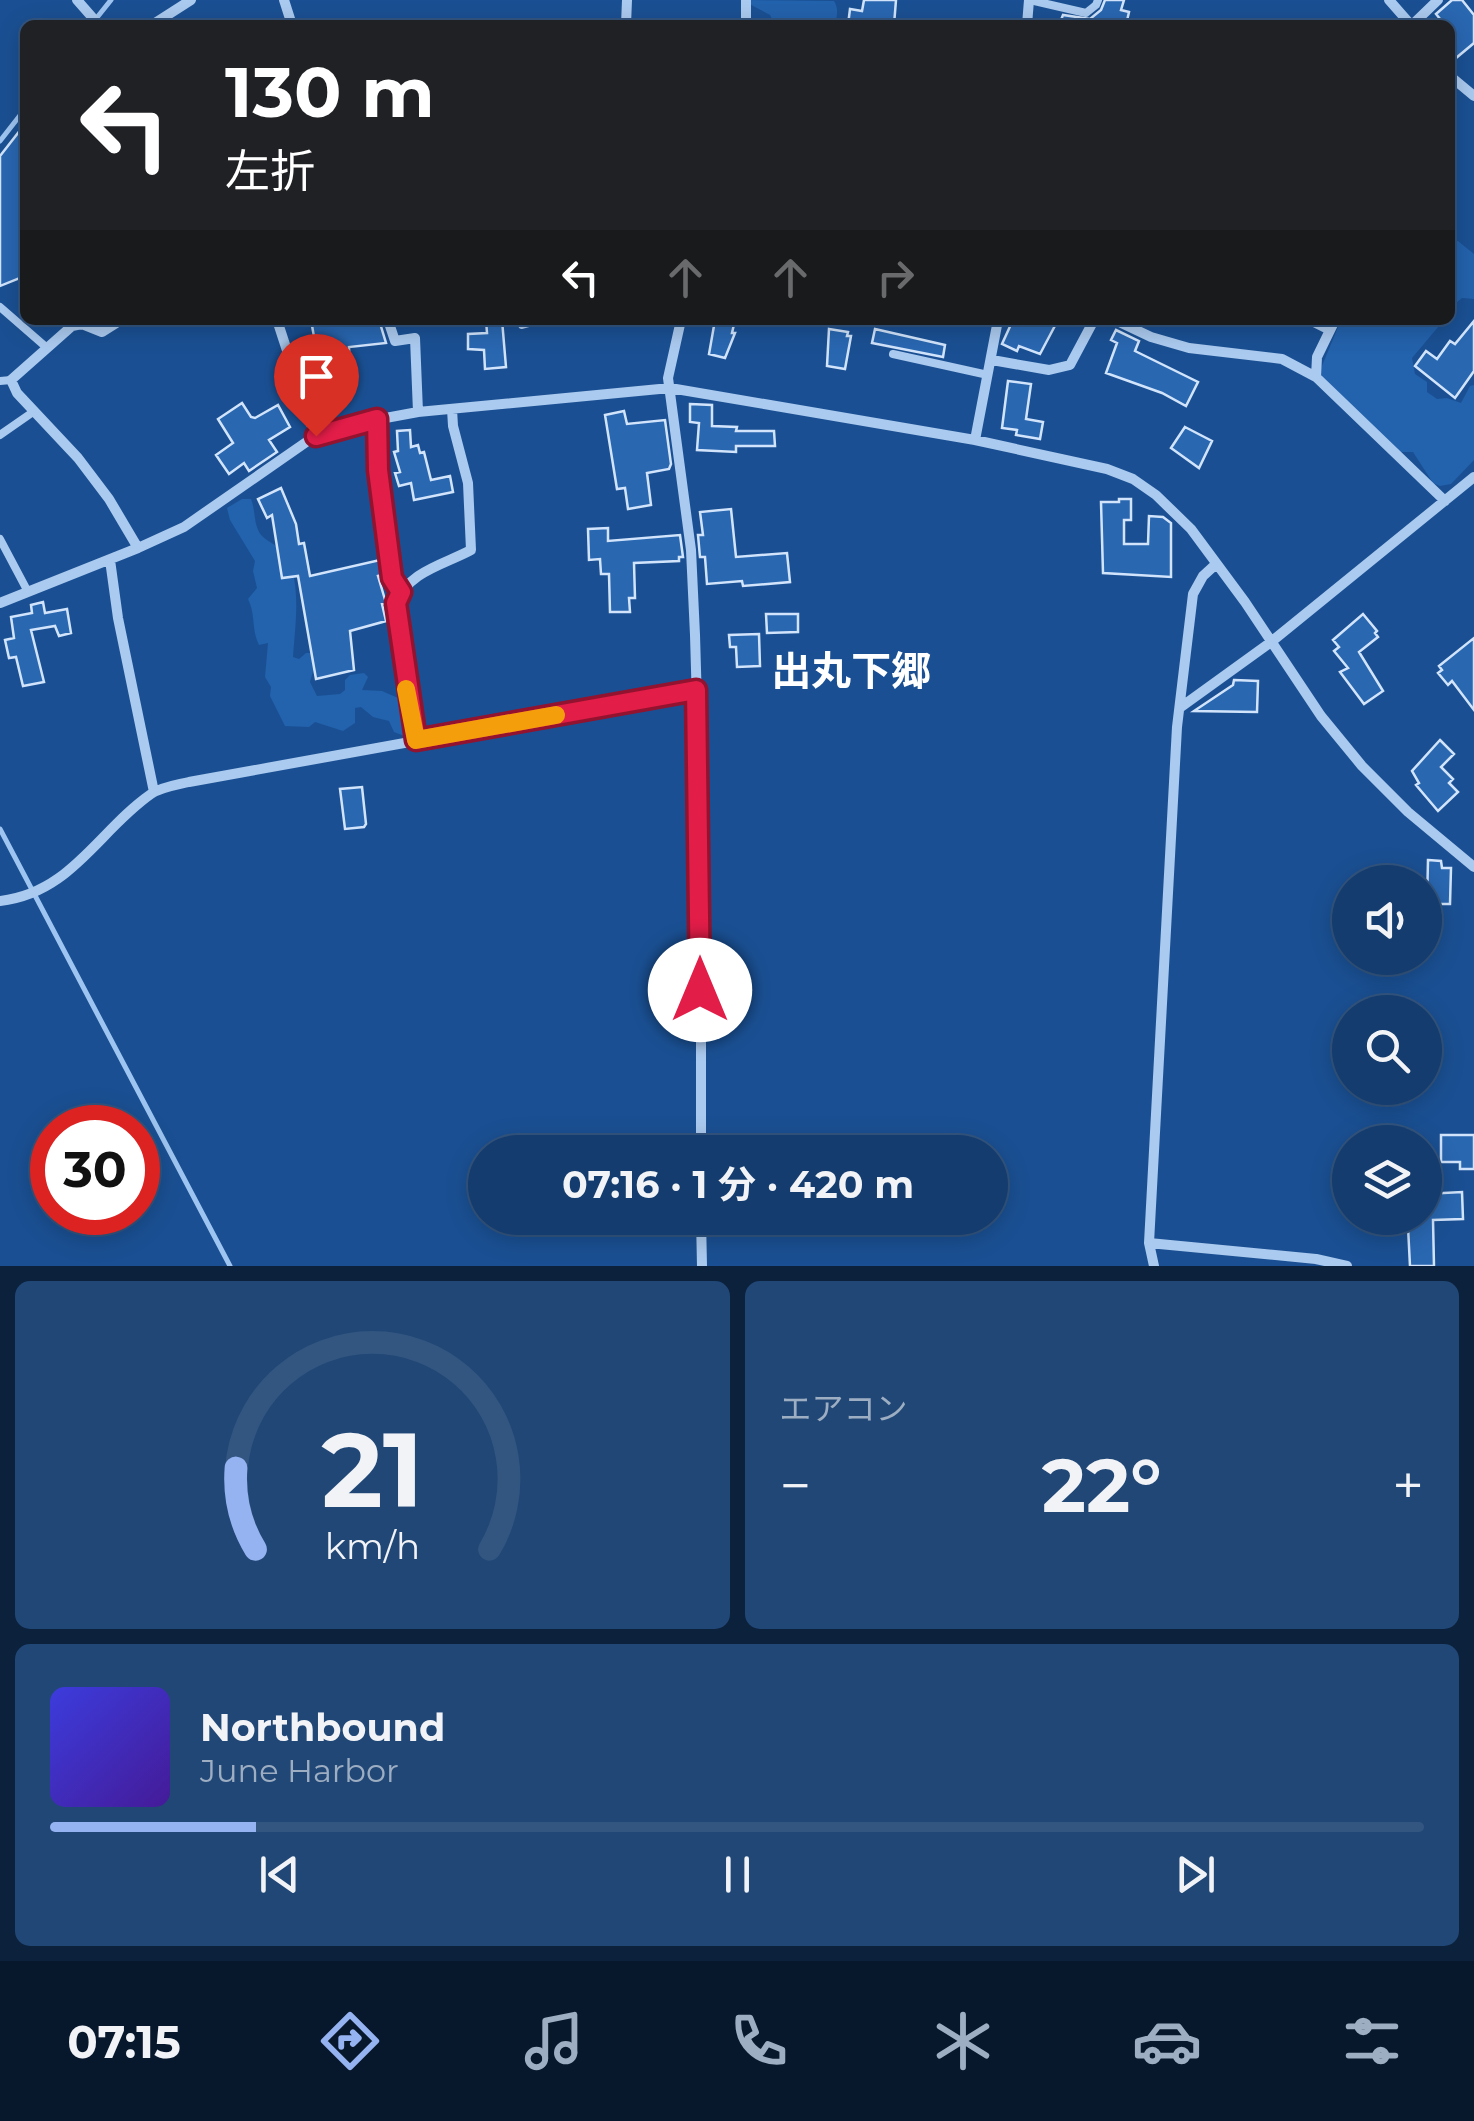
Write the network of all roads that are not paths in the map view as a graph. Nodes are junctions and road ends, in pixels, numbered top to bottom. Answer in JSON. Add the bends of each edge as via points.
{"nodes":[{"id":1,"x":76,"y":0,"type":"edge"},
{"id":2,"x":191,"y":0,"type":"edge"},
{"id":3,"x":1030,"y":0,"type":"edge"},
{"id":4,"x":1098,"y":0,"type":"edge"},
{"id":5,"x":1389,"y":0,"type":"edge"},
{"id":6,"x":1438,"y":0,"type":"edge"},
{"id":7,"x":94,"y":20,"type":"edge"},
{"id":8,"x":160,"y":20,"type":"edge"},
{"id":9,"x":1407,"y":20,"type":"edge"},
{"id":10,"x":1416,"y":20,"type":"edge"},
{"id":11,"x":0,"y":307,"type":"edge"},
{"id":12,"x":20,"y":324,"type":"edge"},
{"id":13,"x":21,"y":325,"type":"edge"},
{"id":14,"x":77,"y":325,"type":"edge"},
{"id":15,"x":84,"y":325,"type":"edge"},
{"id":16,"x":114,"y":325,"type":"edge"},
{"id":17,"x":279,"y":325,"type":"edge"},
{"id":18,"x":390,"y":325,"type":"edge"},
{"id":19,"x":679,"y":325,"type":"edge"},
{"id":20,"x":997,"y":325,"type":"edge"},
{"id":21,"x":1091,"y":325,"type":"edge"},
{"id":22,"x":1126,"y":325,"type":"edge"},
{"id":23,"x":1333,"y":325,"type":"edge"},
{"id":24,"x":46,"y":347,"type":"junction"},
{"id":25,"x":893,"y":354,"type":"dead end"},
{"id":26,"x":992,"y":360,"type":"junction"},
{"id":27,"x":988,"y":375,"type":"junction"},
{"id":28,"x":1316,"y":377,"type":"junction"},
{"id":29,"x":6,"y":381,"type":"edge"},
{"id":30,"x":670,"y":388,"type":"junction"},
{"id":31,"x":452,"y":409,"type":"junction"},
{"id":32,"x":33,"y":412,"type":"junction"},
{"id":33,"x":418,"y":412,"type":"junction"},
{"id":34,"x":377,"y":419,"type":"junction"},
{"id":35,"x":0,"y":435,"type":"edge"},
{"id":36,"x":316,"y":436,"type":"junction"},
{"id":37,"x":975,"y":440,"type":"junction"},
{"id":38,"x":1474,"y":478,"type":"edge"},
{"id":39,"x":1445,"y":501,"type":"junction"},
{"id":40,"x":0,"y":539,"type":"edge"},
{"id":41,"x":138,"y":548,"type":"junction"},
{"id":42,"x":110,"y":560,"type":"junction"},
{"id":43,"x":1214,"y":566,"type":"junction"},
{"id":44,"x":27,"y":590,"type":"junction"},
{"id":45,"x":401,"y":592,"type":"junction"},
{"id":46,"x":0,"y":603,"type":"edge"},
{"id":47,"x":1272,"y":642,"type":"junction"},
{"id":48,"x":696,"y":690,"type":"junction"},
{"id":49,"x":1181,"y":707,"type":"junction"},
{"id":50,"x":416,"y":740,"type":"junction"},
{"id":51,"x":154,"y":792,"type":"junction"},
{"id":52,"x":1474,"y":867,"type":"edge"},
{"id":53,"x":0,"y":901,"type":"edge"},
{"id":54,"x":701,"y":1135,"type":"edge"},
{"id":55,"x":701,"y":1235,"type":"edge"},
{"id":56,"x":1150,"y":1243,"type":"junction"},
{"id":57,"x":702,"y":1266,"type":"edge"},
{"id":58,"x":1154,"y":1266,"type":"edge"},
{"id":59,"x":1347,"y":1266,"type":"edge"}],
"edges":[{"from":1,"to":7,"type":"street"},
{"from":2,"to":8,"type":"street"},
{"from":3,"to":4,"type":"lane","via":[[1086,14]]},
{"from":5,"to":9,"type":"street"},
{"from":6,"to":10,"type":"street"},
{"from":11,"to":12,"type":"lane"},
{"from":13,"to":24,"type":"lane"},
{"from":14,"to":24,"type":"street"},
{"from":15,"to":16,"type":"street","via":[[102,332]]},
{"from":17,"to":36,"type":"street"},
{"from":18,"to":33,"type":"street","via":[[395,341],[415,338]]},
{"from":19,"to":30,"type":"street"},
{"from":20,"to":26,"type":"street"},
{"from":21,"to":26,"type":"street","via":[[1070,365],[1049,370]]},
{"from":22,"to":28,"type":"street","via":[[1189,348],[1282,359]]},
{"from":23,"to":28,"type":"street"},
{"from":24,"to":29,"type":"street"},
{"from":25,"to":27,"type":"lane"},
{"from":26,"to":27,"type":"street"},
{"from":27,"to":37,"type":"street"},
{"from":28,"to":39,"type":"street"},
{"from":29,"to":32,"type":"street"},
{"from":30,"to":31,"type":"street"},
{"from":30,"to":37,"type":"street"},
{"from":30,"to":48,"type":"street","via":[[691,550]]},
{"from":31,"to":33,"type":"street"},
{"from":31,"to":45,"type":"street","via":[[468,483],[471,550],[418,575]]},
{"from":32,"to":35,"type":"lane"},
{"from":32,"to":41,"type":"street","via":[[99,485]]},
{"from":33,"to":34,"type":"street"},
{"from":34,"to":36,"type":"street"},
{"from":34,"to":45,"type":"street","via":[[392,578]]},
{"from":36,"to":41,"type":"street","via":[[202,517]]},
{"from":37,"to":43,"type":"street","via":[[1133,479],[1191,530]]},
{"from":38,"to":39,"type":"street"},
{"from":39,"to":47,"type":"street"},
{"from":40,"to":44,"type":"lane"},
{"from":41,"to":42,"type":"street"},
{"from":42,"to":44,"type":"street"},
{"from":42,"to":51,"type":"street"},
{"from":43,"to":47,"type":"street"},
{"from":43,"to":49,"type":"street","via":[[1194,594]]},
{"from":44,"to":46,"type":"street"},
{"from":45,"to":50,"type":"street","via":[[396,603]]},
{"from":47,"to":49,"type":"street"},
{"from":47,"to":52,"type":"street","via":[[1362,766]]},
{"from":48,"to":50,"type":"street"},
{"from":48,"to":54,"type":"street"},
{"from":49,"to":56,"type":"street"},
{"from":50,"to":51,"type":"street"},
{"from":51,"to":53,"type":"street","via":[[47,888]]},
{"from":55,"to":57,"type":"street"},
{"from":56,"to":58,"type":"street"},
{"from":56,"to":59,"type":"street"}]}
